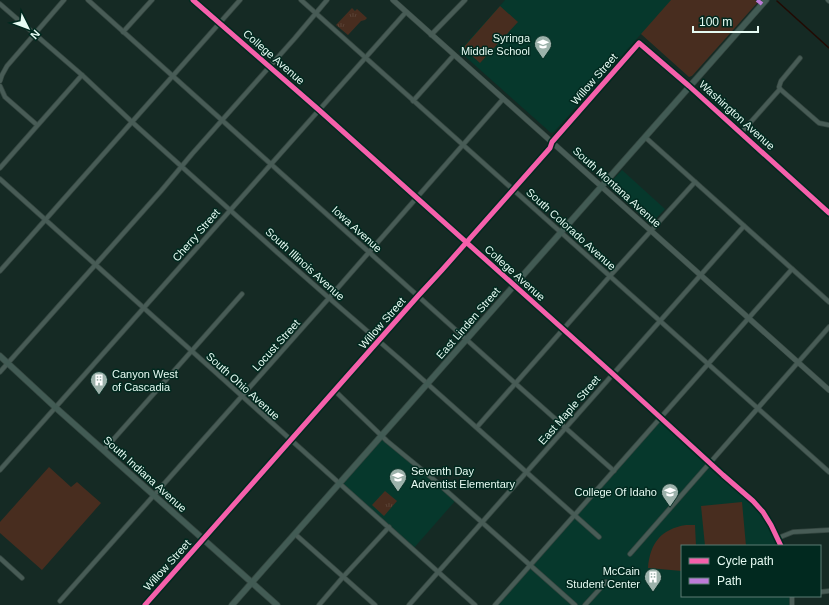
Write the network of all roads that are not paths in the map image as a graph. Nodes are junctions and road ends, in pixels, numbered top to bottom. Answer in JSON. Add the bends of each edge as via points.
{"nodes":[{"id":1,"x":64,"y":0,"type":"edge"},
{"id":2,"x":88,"y":0,"type":"edge"},
{"id":3,"x":152,"y":0,"type":"edge"},
{"id":4,"x":193,"y":0,"type":"edge"},
{"id":5,"x":240,"y":0,"type":"edge"},
{"id":6,"x":302,"y":0,"type":"edge"},
{"id":7,"x":327,"y":0,"type":"edge"},
{"id":8,"x":393,"y":0,"type":"edge"},
{"id":9,"x":465,"y":0,"type":"edge"},
{"id":10,"x":766,"y":0,"type":"edge"},
{"id":11,"x":0,"y":4,"type":"edge"},
{"id":12,"x":406,"y":12,"type":"junction"},
{"id":13,"x":316,"y":13,"type":"junction"},
{"id":14,"x":220,"y":23,"type":"junction"},
{"id":15,"x":123,"y":32,"type":"junction"},
{"id":16,"x":34,"y":34,"type":"junction"},
{"id":17,"x":432,"y":35,"type":"junction"},
{"id":18,"x":631,"y":52,"type":"joint"},
{"id":19,"x":454,"y":55,"type":"junction"},
{"id":20,"x":365,"y":58,"type":"junction"},
{"id":21,"x":800,"y":58,"type":"dead end"},
{"id":22,"x":269,"y":67,"type":"junction"},
{"id":23,"x":82,"y":75,"type":"junction"},
{"id":24,"x":173,"y":76,"type":"junction"},
{"id":25,"x":0,"y":81,"type":"edge"},
{"id":26,"x":0,"y":86,"type":"edge"},
{"id":27,"x":689,"y":86,"type":"junction"},
{"id":28,"x":780,"y":88,"type":"junction"},
{"id":29,"x":503,"y":99,"type":"junction"},
{"id":30,"x":413,"y":100,"type":"junction"},
{"id":31,"x":319,"y":110,"type":"junction"},
{"id":32,"x":222,"y":120,"type":"junction"},
{"id":33,"x":132,"y":122,"type":"junction"},
{"id":34,"x":829,"y":124,"type":"edge"},
{"id":35,"x":37,"y":125,"type":"junction"},
{"id":36,"x":741,"y":133,"type":"junction"},
{"id":37,"x":645,"y":137,"type":"junction"},
{"id":38,"x":552,"y":142,"type":"junction"},
{"id":39,"x":463,"y":145,"type":"junction"},
{"id":40,"x":271,"y":164,"type":"junction"},
{"id":41,"x":181,"y":166,"type":"junction"},
{"id":42,"x":0,"y":168,"type":"edge"},
{"id":43,"x":0,"y":180,"type":"edge"},
{"id":44,"x":695,"y":182,"type":"junction"},
{"id":45,"x":601,"y":186,"type":"junction"},
{"id":46,"x":513,"y":189,"type":"junction"},
{"id":47,"x":417,"y":198,"type":"junction"},
{"id":48,"x":230,"y":210,"type":"junction"},
{"id":49,"x":829,"y":213,"type":"edge"},
{"id":50,"x":45,"y":220,"type":"junction"},
{"id":51,"x":744,"y":226,"type":"junction"},
{"id":52,"x":651,"y":230,"type":"junction"},
{"id":53,"x":561,"y":232,"type":"junction"},
{"id":54,"x":466,"y":243,"type":"junction"},
{"id":55,"x":369,"y":252,"type":"junction"},
{"id":56,"x":95,"y":265,"type":"junction"},
{"id":57,"x":792,"y":270,"type":"junction"},
{"id":58,"x":0,"y":271,"type":"edge"},
{"id":59,"x":700,"y":275,"type":"junction"},
{"id":60,"x":610,"y":276,"type":"junction"},
{"id":61,"x":514,"y":286,"type":"junction"},
{"id":62,"x":242,"y":294,"type":"dead end"},
{"id":63,"x":418,"y":296,"type":"junction"},
{"id":64,"x":329,"y":298,"type":"junction"},
{"id":65,"x":829,"y":302,"type":"edge"},
{"id":66,"x":144,"y":308,"type":"junction"},
{"id":67,"x":749,"y":318,"type":"junction"},
{"id":68,"x":660,"y":321,"type":"junction"},
{"id":69,"x":829,"y":328,"type":"edge"},
{"id":70,"x":563,"y":330,"type":"junction"},
{"id":71,"x":467,"y":340,"type":"junction"},
{"id":72,"x":379,"y":341,"type":"junction"},
{"id":73,"x":191,"y":351,"type":"junction"},
{"id":74,"x":0,"y":356,"type":"edge"},
{"id":75,"x":798,"y":362,"type":"junction"},
{"id":76,"x":8,"y":364,"type":"junction"},
{"id":77,"x":708,"y":364,"type":"junction"},
{"id":78,"x":0,"y":372,"type":"edge"},
{"id":79,"x":613,"y":374,"type":"junction"},
{"id":80,"x":428,"y":384,"type":"junction"},
{"id":81,"x":516,"y":384,"type":"junction"},
{"id":82,"x":829,"y":390,"type":"edge"},
{"id":83,"x":335,"y":391,"type":"junction"},
{"id":84,"x":241,"y":396,"type":"junction"},
{"id":85,"x":55,"y":408,"type":"junction"},
{"id":86,"x":757,"y":408,"type":"junction"},
{"id":87,"x":661,"y":418,"type":"junction"},
{"id":88,"x":477,"y":427,"type":"junction"},
{"id":89,"x":565,"y":428,"type":"junction"},
{"id":90,"x":382,"y":436,"type":"junction"},
{"id":91,"x":291,"y":440,"type":"junction"},
{"id":92,"x":104,"y":450,"type":"junction"},
{"id":93,"x":709,"y":463,"type":"junction"},
{"id":94,"x":0,"y":470,"type":"edge"},
{"id":95,"x":614,"y":470,"type":"junction"},
{"id":96,"x":526,"y":472,"type":"junction"},
{"id":97,"x":829,"y":472,"type":"edge"},
{"id":98,"x":340,"y":483,"type":"junction"},
{"id":99,"x":154,"y":495,"type":"junction"},
{"id":100,"x":574,"y":515,"type":"junction"},
{"id":101,"x":481,"y":523,"type":"junction"},
{"id":102,"x":389,"y":527,"type":"junction"},
{"id":103,"x":829,"y":530,"type":"edge"},
{"id":104,"x":295,"y":534,"type":"junction"},
{"id":105,"x":599,"y":537,"type":"dead end"},
{"id":106,"x":778,"y":538,"type":"junction"},
{"id":107,"x":203,"y":539,"type":"junction"},
{"id":108,"x":781,"y":545,"type":"edge"},
{"id":109,"x":630,"y":554,"type":"dead end"},
{"id":110,"x":0,"y":558,"type":"edge"},
{"id":111,"x":530,"y":566,"type":"junction"},
{"id":112,"x":438,"y":572,"type":"junction"},
{"id":113,"x":343,"y":577,"type":"junction"},
{"id":114,"x":22,"y":578,"type":"dead end"},
{"id":115,"x":606,"y":582,"type":"dead end"},
{"id":116,"x":252,"y":583,"type":"junction"},
{"id":117,"x":60,"y":601,"type":"dead end"},
{"id":118,"x":145,"y":605,"type":"edge"},
{"id":119,"x":232,"y":605,"type":"edge"},
{"id":120,"x":277,"y":605,"type":"edge"},
{"id":121,"x":319,"y":605,"type":"edge"},
{"id":122,"x":376,"y":605,"type":"edge"},
{"id":123,"x":408,"y":605,"type":"edge"},
{"id":124,"x":475,"y":605,"type":"edge"},
{"id":125,"x":495,"y":605,"type":"edge"},
{"id":126,"x":575,"y":605,"type":"edge"},
{"id":127,"x":585,"y":605,"type":"edge"}],
"edges":[{"from":1,"to":16,"type":"street"},
{"from":2,"to":15,"type":"street","name":"Iowa Avenue"},
{"from":3,"to":15,"type":"street"},
{"from":4,"to":14,"type":"street","name":"College Avenue"},
{"from":5,"to":14,"type":"street"},
{"from":6,"to":13,"type":"street","name":"South Colorado Avenue"},
{"from":7,"to":13,"type":"street"},
{"from":8,"to":12,"type":"street","name":"South Montana Avenue"},
{"from":9,"to":17,"type":"street"},
{"from":10,"to":27,"type":"main road","name":"East Linden Street"},
{"from":11,"to":16,"type":"street","name":"South Illinois Avenue"},
{"from":12,"to":17,"type":"street","name":"South Montana Avenue"},
{"from":12,"to":20,"type":"street","name":"Cherry Street"},
{"from":13,"to":20,"type":"street","name":"South Colorado Avenue"},
{"from":13,"to":22,"type":"street"},
{"from":14,"to":22,"type":"street","name":"College Avenue"},
{"from":14,"to":24,"type":"street"},
{"from":15,"to":24,"type":"street","name":"Iowa Avenue"},
{"from":16,"to":23,"type":"street","name":"South Illinois Avenue"},
{"from":16,"to":25,"type":"street","via":[[7,66]]},
{"from":17,"to":19,"type":"street","name":"South Montana Avenue"},
{"from":18,"to":27,"type":"street","name":"Washington Avenue","via":[[639,43]]},
{"from":18,"to":38,"type":"street","name":"Willow Street"},
{"from":19,"to":29,"type":"street","name":"South Montana Avenue"},
{"from":19,"to":30,"type":"street"},
{"from":20,"to":30,"type":"street","name":"South Colorado Avenue"},
{"from":20,"to":31,"type":"street","name":"Cherry Street"},
{"from":21,"to":28,"type":"street","via":[[781,81]]},
{"from":22,"to":31,"type":"street","name":"College Avenue"},
{"from":22,"to":32,"type":"street"},
{"from":23,"to":33,"type":"street","name":"South Illinois Avenue"},
{"from":23,"to":35,"type":"street"},
{"from":24,"to":32,"type":"street","name":"Iowa Avenue"},
{"from":24,"to":33,"type":"street"},
{"from":26,"to":35,"type":"street","via":[[5,98]]},
{"from":27,"to":36,"type":"street","name":"Washington Avenue"},
{"from":27,"to":37,"type":"main road","name":"East Linden Street"},
{"from":28,"to":34,"type":"street","via":[[819,123]]},
{"from":28,"to":36,"type":"street"},
{"from":29,"to":38,"type":"street","name":"South Montana Avenue"},
{"from":29,"to":39,"type":"street","name":"Locust Street"},
{"from":30,"to":39,"type":"street","name":"South Colorado Avenue"},
{"from":31,"to":40,"type":"street","name":"Cherry Street"},
{"from":31,"to":47,"type":"street","name":"College Avenue"},
{"from":32,"to":40,"type":"street","name":"Iowa Avenue"},
{"from":32,"to":41,"type":"street"},
{"from":33,"to":41,"type":"street","name":"South Illinois Avenue"},
{"from":33,"to":50,"type":"street"},
{"from":35,"to":42,"type":"street"},
{"from":36,"to":49,"type":"street","name":"Washington Avenue"},
{"from":37,"to":44,"type":"street"},
{"from":37,"to":45,"type":"main road","name":"East Linden Street"},
{"from":38,"to":45,"type":"street","name":"South Montana Avenue"},
{"from":38,"to":46,"type":"street","name":"Willow Street","via":[[550,148]]},
{"from":39,"to":46,"type":"street","name":"South Colorado Avenue"},
{"from":39,"to":47,"type":"street","name":"Locust Street"},
{"from":40,"to":48,"type":"street","name":"Cherry Street"},
{"from":40,"to":55,"type":"street","name":"Iowa Avenue"},
{"from":41,"to":48,"type":"street","name":"South Illinois Avenue"},
{"from":41,"to":56,"type":"street"},
{"from":43,"to":50,"type":"street","name":"South Ohio Avenue"},
{"from":44,"to":51,"type":"street"},
{"from":44,"to":52,"type":"street"},
{"from":45,"to":52,"type":"street","name":"South Montana Avenue"},
{"from":45,"to":53,"type":"main road","name":"East Linden Street"},
{"from":46,"to":53,"type":"street","name":"South Colorado Avenue"},
{"from":46,"to":54,"type":"street","name":"Willow Street"},
{"from":47,"to":54,"type":"street","name":"College Avenue"},
{"from":47,"to":55,"type":"street","name":"Locust Street"},
{"from":48,"to":64,"type":"street","name":"South Illinois Avenue"},
{"from":48,"to":66,"type":"street","name":"Cherry Street"},
{"from":50,"to":56,"type":"street","name":"South Ohio Avenue"},
{"from":50,"to":58,"type":"street"},
{"from":51,"to":57,"type":"street"},
{"from":51,"to":59,"type":"street","name":"East Maple Street"},
{"from":52,"to":59,"type":"street","name":"South Montana Avenue"},
{"from":52,"to":60,"type":"street"},
{"from":53,"to":60,"type":"street","name":"South Colorado Avenue"},
{"from":53,"to":61,"type":"main road","name":"East Linden Street"},
{"from":54,"to":61,"type":"street","name":"College Avenue"},
{"from":54,"to":63,"type":"street","name":"Willow Street"},
{"from":55,"to":63,"type":"street","name":"Iowa Avenue"},
{"from":55,"to":64,"type":"street","name":"Locust Street"},
{"from":56,"to":66,"type":"street","name":"South Ohio Avenue"},
{"from":56,"to":76,"type":"street"},
{"from":57,"to":65,"type":"street"},
{"from":57,"to":67,"type":"street"},
{"from":59,"to":67,"type":"street","name":"South Montana Avenue"},
{"from":59,"to":68,"type":"street","name":"East Maple Street"},
{"from":60,"to":68,"type":"street","name":"South Colorado Avenue"},
{"from":60,"to":70,"type":"street"},
{"from":61,"to":70,"type":"street","name":"College Avenue"},
{"from":61,"to":71,"type":"main road","name":"East Linden Street"},
{"from":62,"to":73,"type":"street"},
{"from":63,"to":71,"type":"street","name":"Iowa Avenue"},
{"from":63,"to":72,"type":"street","name":"Willow Street"},
{"from":64,"to":72,"type":"street","name":"South Illinois Avenue"},
{"from":64,"to":84,"type":"street","name":"Locust Street"},
{"from":66,"to":73,"type":"street","name":"South Ohio Avenue"},
{"from":66,"to":85,"type":"street","name":"Cherry Street"},
{"from":67,"to":75,"type":"street","name":"South Montana Avenue"},
{"from":67,"to":77,"type":"street"},
{"from":68,"to":77,"type":"street","name":"South Colorado Avenue"},
{"from":68,"to":79,"type":"street","name":"East Maple Street"},
{"from":69,"to":75,"type":"street"},
{"from":70,"to":79,"type":"street","name":"College Avenue"},
{"from":70,"to":81,"type":"street"},
{"from":71,"to":80,"type":"main road","name":"East Linden Street"},
{"from":71,"to":81,"type":"street","name":"Iowa Avenue"},
{"from":72,"to":80,"type":"street","name":"South Illinois Avenue"},
{"from":72,"to":83,"type":"street","name":"Willow Street"},
{"from":73,"to":84,"type":"street","name":"South Ohio Avenue"},
{"from":73,"to":92,"type":"street"},
{"from":74,"to":76,"type":"main road","name":"South Indiana Avenue"},
{"from":75,"to":82,"type":"street","name":"South Montana Avenue"},
{"from":75,"to":86,"type":"street"},
{"from":76,"to":78,"type":"street"},
{"from":76,"to":85,"type":"main road","name":"South Indiana Avenue"},
{"from":77,"to":86,"type":"street","name":"South Colorado Avenue"},
{"from":77,"to":87,"type":"street"},
{"from":79,"to":87,"type":"street","name":"College Avenue"},
{"from":79,"to":89,"type":"street","name":"East Maple Street"},
{"from":80,"to":88,"type":"street","name":"South Illinois Avenue"},
{"from":80,"to":90,"type":"main road","name":"East Linden Street"},
{"from":81,"to":88,"type":"street"},
{"from":81,"to":89,"type":"street","name":"Iowa Avenue"},
{"from":83,"to":90,"type":"street"},
{"from":83,"to":91,"type":"street","name":"Willow Street"},
{"from":84,"to":91,"type":"street","name":"South Ohio Avenue"},
{"from":84,"to":99,"type":"street","name":"Locust Street"},
{"from":85,"to":92,"type":"main road","name":"South Indiana Avenue"},
{"from":85,"to":94,"type":"street","name":"Cherry Street"},
{"from":86,"to":93,"type":"street"},
{"from":86,"to":97,"type":"street","name":"South Colorado Avenue"},
{"from":87,"to":93,"type":"street","name":"College Avenue"},
{"from":87,"to":95,"type":"street"},
{"from":88,"to":96,"type":"street","name":"South Illinois Avenue"},
{"from":89,"to":95,"type":"street","name":"Iowa Avenue"},
{"from":89,"to":96,"type":"street","name":"East Maple Street"},
{"from":90,"to":98,"type":"main road","name":"East Linden Street"},
{"from":90,"to":101,"type":"street"},
{"from":91,"to":98,"type":"street","name":"South Ohio Avenue"},
{"from":91,"to":107,"type":"street","name":"Willow Street"},
{"from":92,"to":99,"type":"main road","name":"South Indiana Avenue"},
{"from":93,"to":106,"type":"street","name":"College Avenue","via":[[753,501],[763,512]]},
{"from":93,"to":109,"type":"street"},
{"from":95,"to":100,"type":"street"},
{"from":96,"to":100,"type":"street","name":"South Illinois Avenue"},
{"from":96,"to":101,"type":"street","name":"East Maple Street"},
{"from":98,"to":102,"type":"street","name":"South Ohio Avenue"},
{"from":98,"to":104,"type":"main road","name":"East Linden Street"},
{"from":99,"to":107,"type":"main road","name":"South Indiana Avenue"},
{"from":99,"to":117,"type":"street","name":"Locust Street"},
{"from":100,"to":105,"type":"street","name":"South Illinois Avenue"},
{"from":100,"to":111,"type":"street"},
{"from":101,"to":111,"type":"street"},
{"from":101,"to":112,"type":"street","name":"East Maple Street"},
{"from":102,"to":112,"type":"street","name":"South Ohio Avenue"},
{"from":102,"to":113,"type":"street"},
{"from":103,"to":106,"type":"street","via":[[793,532]]},
{"from":104,"to":113,"type":"street"},
{"from":104,"to":116,"type":"main road","name":"East Linden Street"},
{"from":106,"to":108,"type":"street","name":"College Avenue"},
{"from":107,"to":116,"type":"main road","name":"South Indiana Avenue"},
{"from":107,"to":118,"type":"street","name":"Willow Street"},
{"from":110,"to":114,"type":"street"},
{"from":111,"to":125,"type":"street"},
{"from":111,"to":126,"type":"street"},
{"from":112,"to":123,"type":"street","name":"East Maple Street"},
{"from":112,"to":124,"type":"street","name":"South Ohio Avenue"},
{"from":113,"to":121,"type":"street"},
{"from":113,"to":122,"type":"street"},
{"from":115,"to":127,"type":"street"},
{"from":116,"to":119,"type":"main road","name":"East Linden Street"},
{"from":116,"to":120,"type":"main road","name":"South Indiana Avenue"}]}
